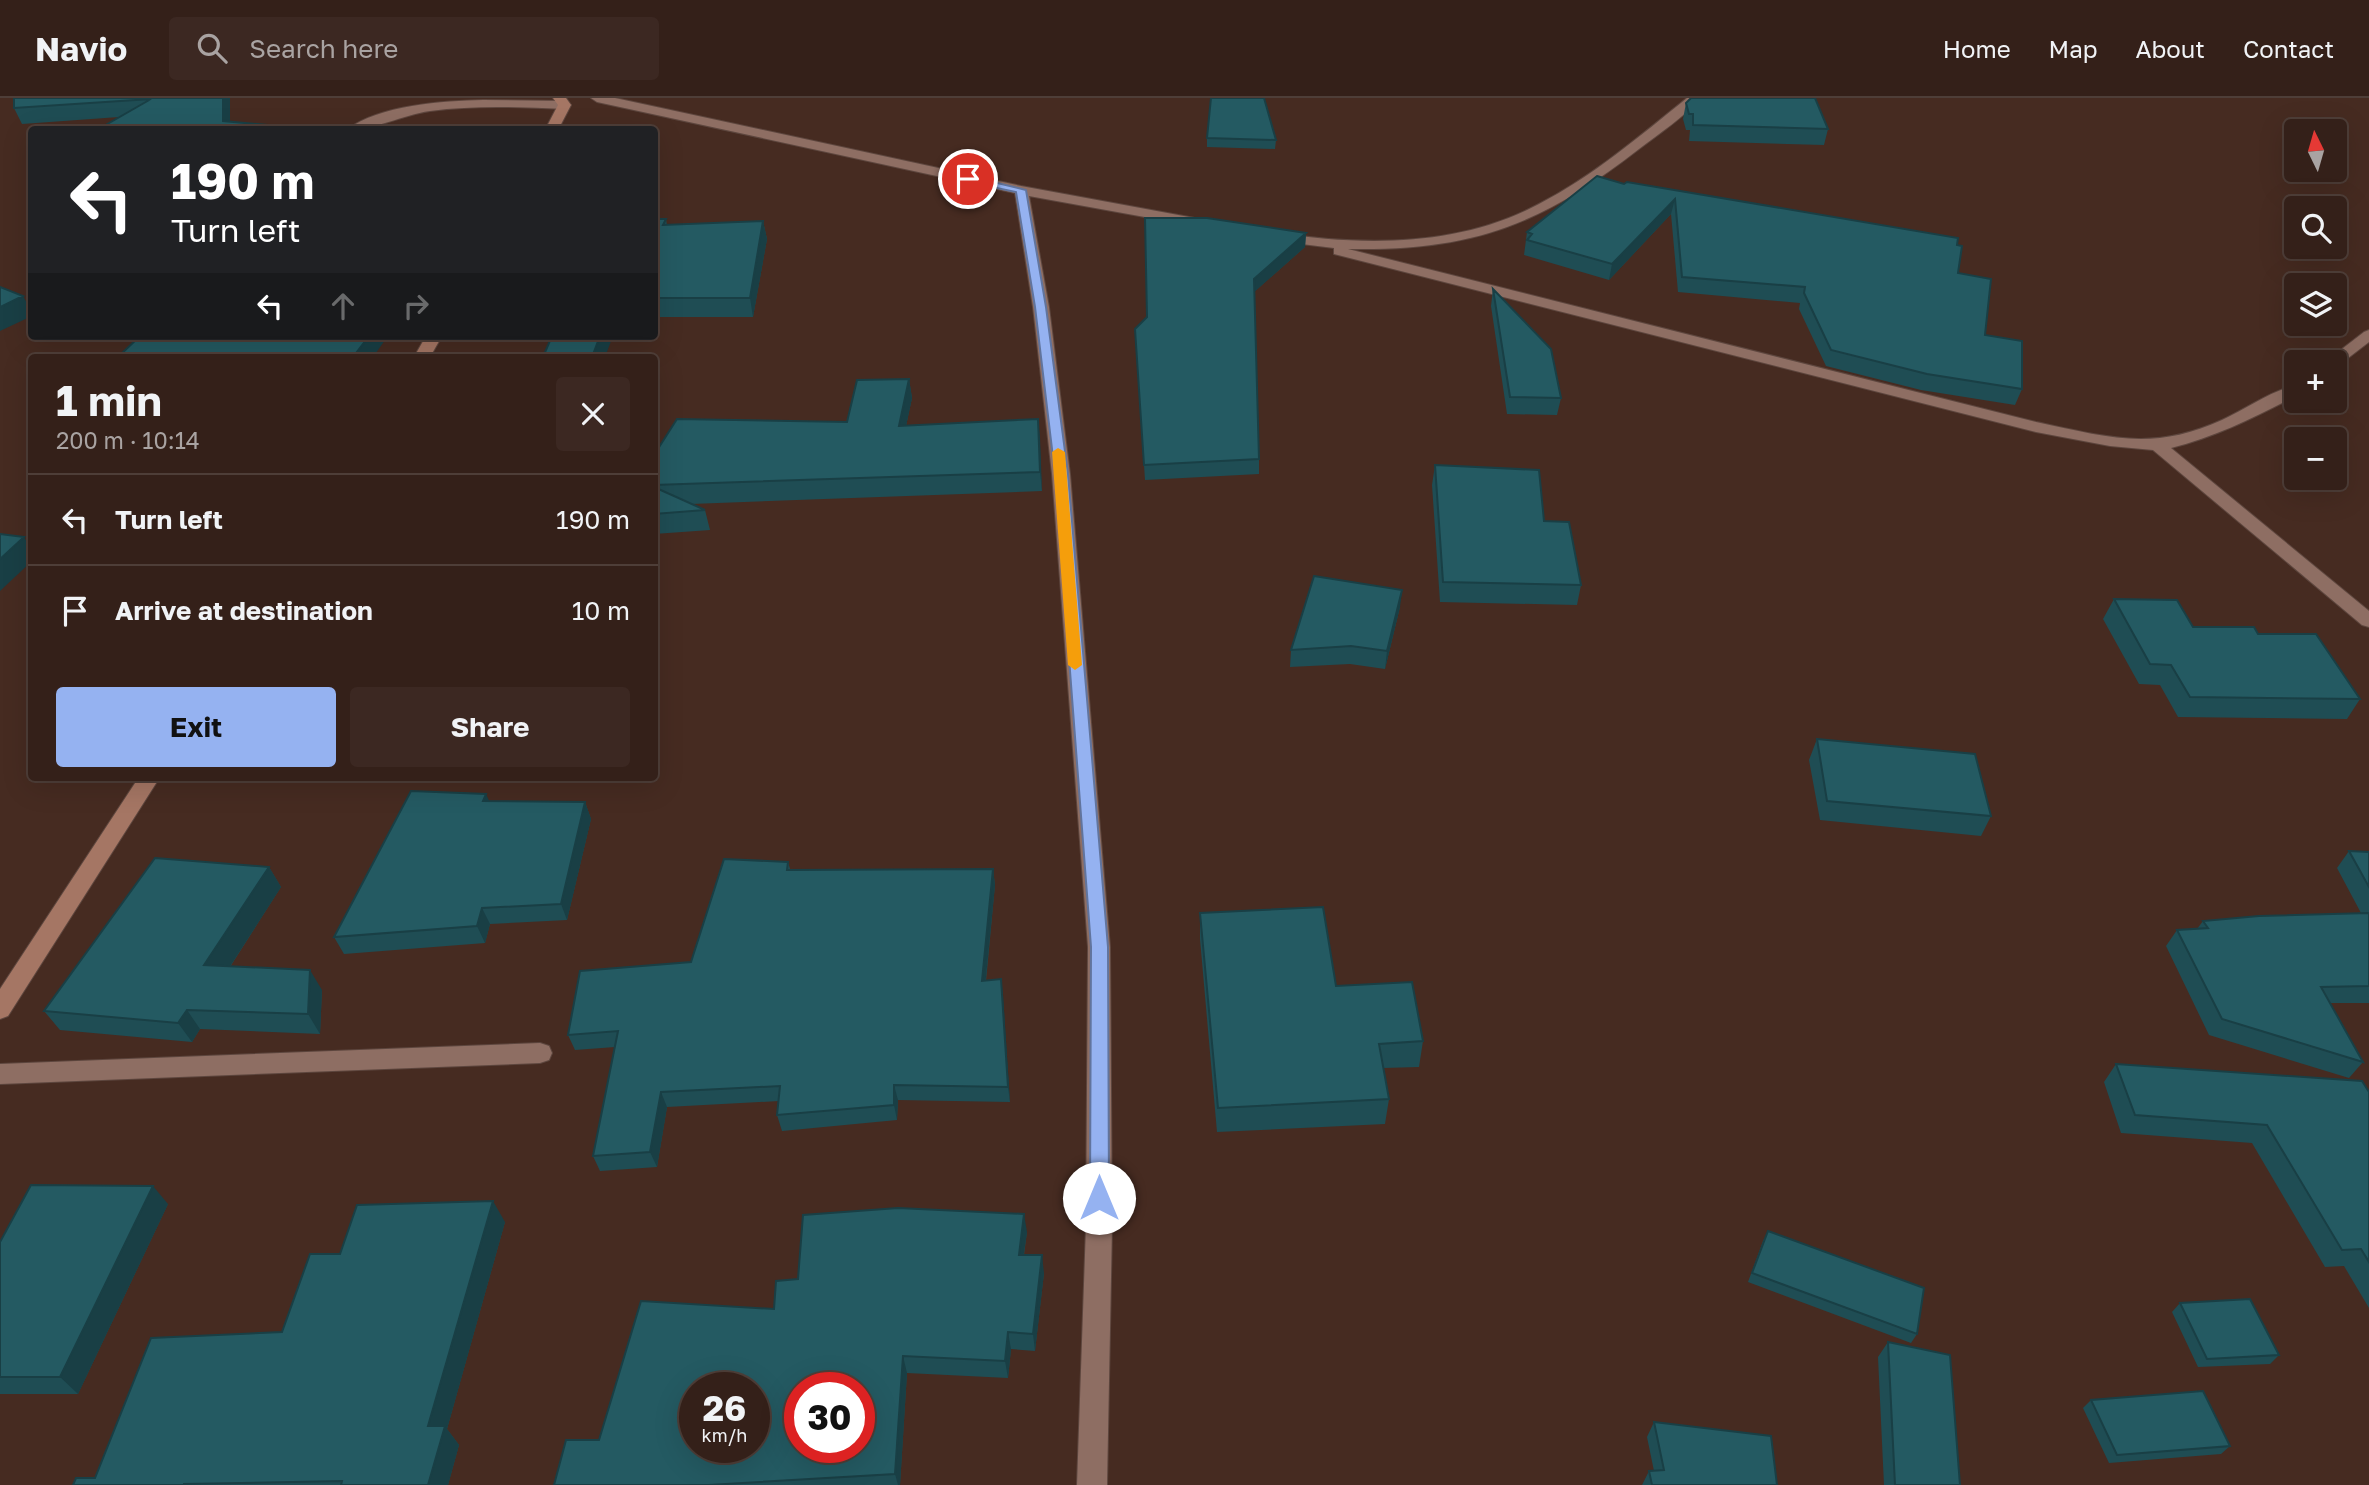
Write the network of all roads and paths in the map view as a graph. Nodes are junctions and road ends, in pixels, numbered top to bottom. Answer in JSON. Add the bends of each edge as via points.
{"nodes":[{"id":1,"x":597,"y":98,"type":"edge"},
{"id":2,"x":1695,"y":98,"type":"edge"},
{"id":3,"x":562,"y":102,"type":"edge"},
{"id":4,"x":360,"y":126,"type":"edge"},
{"id":5,"x":553,"y":126,"type":"edge"},
{"id":6,"x":1021,"y":190,"type":"junction"},
{"id":7,"x":1211,"y":225,"type":"edge"},
{"id":8,"x":1266,"y":235,"type":"edge"},
{"id":9,"x":1307,"y":243,"type":"junction"},
{"id":10,"x":2369,"y":335,"type":"edge"},
{"id":11,"x":2347,"y":352,"type":"edge"},
{"id":12,"x":2284,"y":396,"type":"edge"},
{"id":13,"x":2157,"y":446,"type":"junction"},
{"id":14,"x":2369,"y":621,"type":"edge"},
{"id":15,"x":147,"y":781,"type":"edge"},
{"id":16,"x":0,"y":1009,"type":"edge"},
{"id":17,"x":540,"y":1053,"type":"dead end"},
{"id":18,"x":0,"y":1074,"type":"edge"},
{"id":19,"x":1091,"y":1485,"type":"edge"}],
"edges":[{"from":1,"to":6,"type":"street"},
{"from":2,"to":9,"type":"street","via":[[1611,164],[1542,208],[1497,227],[1413,244]]},
{"from":3,"to":4,"type":"street","via":[[443,103],[379,116]]},
{"from":3,"to":5,"type":"street"},
{"from":6,"to":7,"type":"street"},
{"from":6,"to":19,"type":"street","via":[[1061,474],[1100,947],[1099,1226]]},
{"from":8,"to":9,"type":"street"},
{"from":9,"to":13,"type":"street","via":[[2036,427]]},
{"from":10,"to":11,"type":"street"},
{"from":12,"to":13,"type":"street","via":[[2198,435]]},
{"from":13,"to":14,"type":"street"},
{"from":15,"to":16,"type":"street"},
{"from":17,"to":18,"type":"street"}]}
